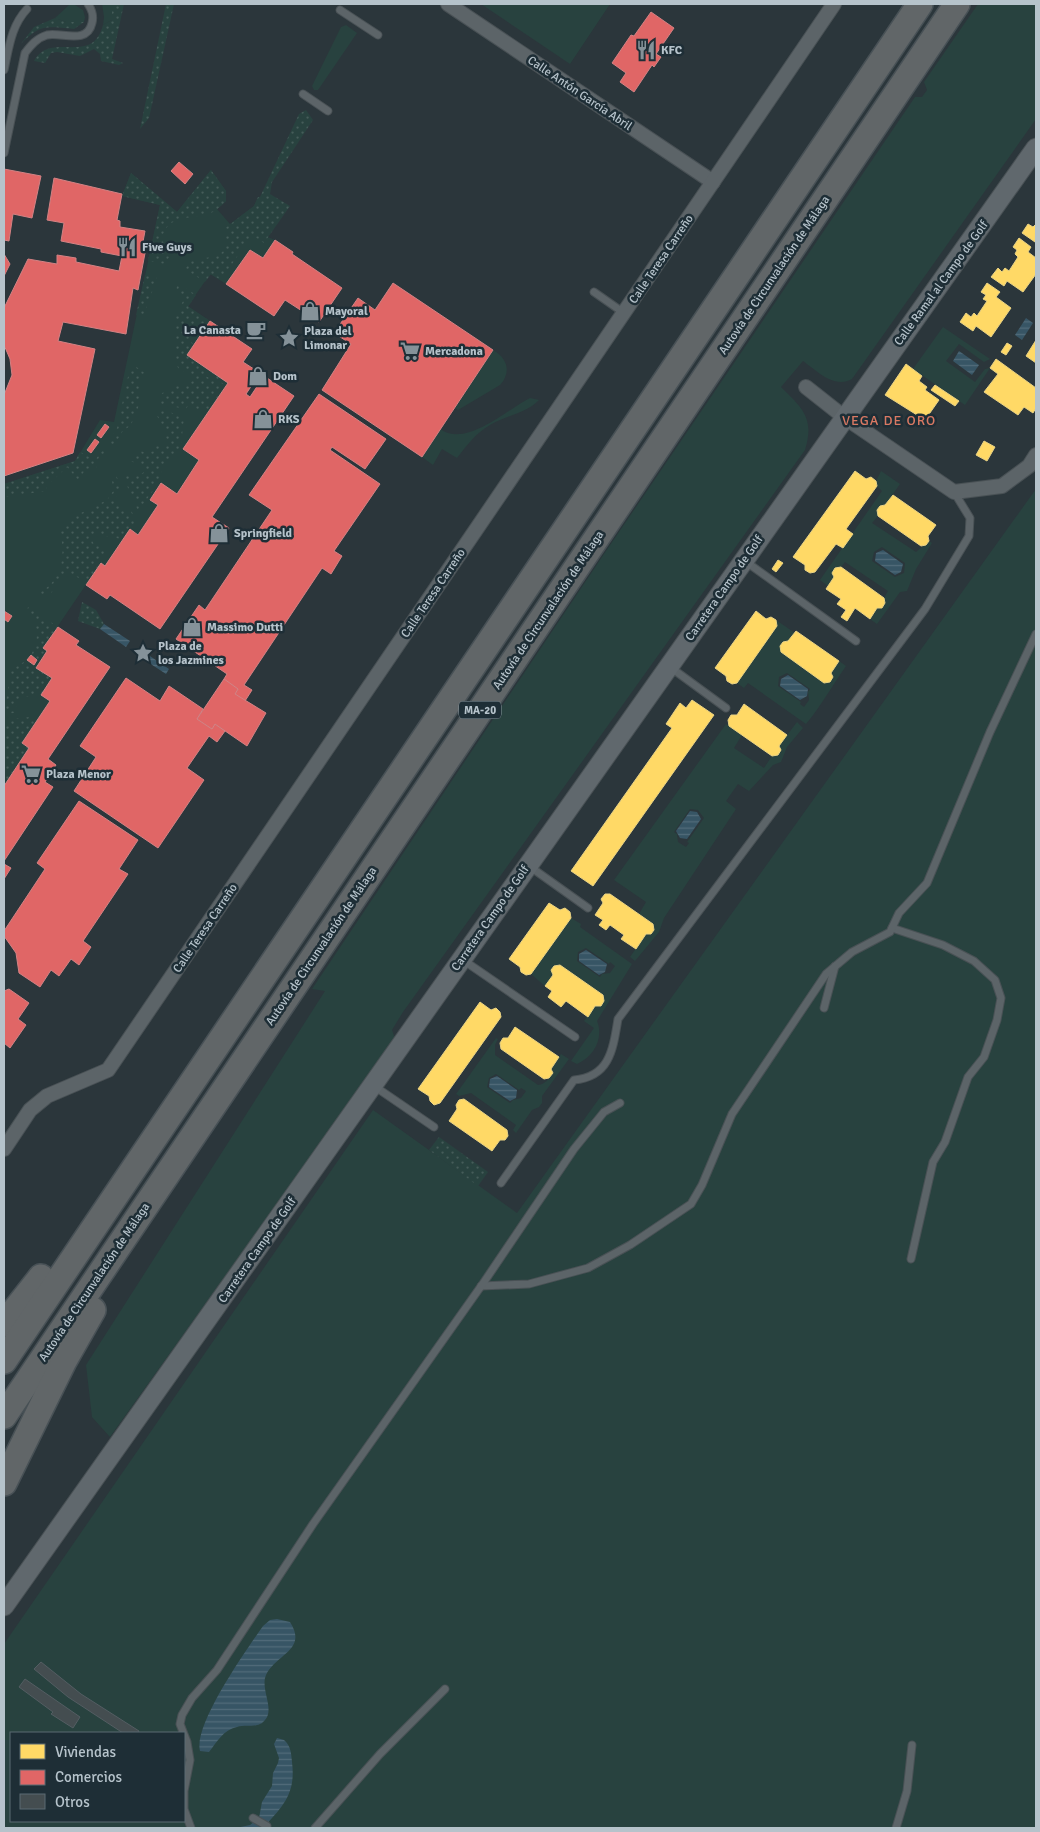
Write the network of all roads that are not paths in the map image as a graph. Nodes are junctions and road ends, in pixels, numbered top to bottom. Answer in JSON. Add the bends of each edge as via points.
{"nodes":[{"id":1,"x":88,"y":4,"type":"edge"},
{"id":2,"x":448,"y":4,"type":"edge"},
{"id":3,"x":834,"y":4,"type":"edge"},
{"id":4,"x":920,"y":4,"type":"edge"},
{"id":5,"x":957,"y":4,"type":"edge"},
{"id":6,"x":26,"y":9,"type":"dead end"},
{"id":7,"x":340,"y":10,"type":"dead end"},
{"id":8,"x":378,"y":35,"type":"dead end"},
{"id":9,"x":4,"y":70,"type":"edge"},
{"id":10,"x":303,"y":94,"type":"dead end"},
{"id":11,"x":328,"y":111,"type":"dead end"},
{"id":12,"x":1036,"y":148,"type":"edge"},
{"id":13,"x":4,"y":153,"type":"edge"},
{"id":14,"x":713,"y":182,"type":"junction"},
{"id":15,"x":594,"y":292,"type":"dead end"},
{"id":16,"x":625,"y":313,"type":"junction"},
{"id":17,"x":806,"y":387,"type":"dead end"},
{"id":18,"x":844,"y":417,"type":"junction"},
{"id":19,"x":1036,"y":455,"type":"edge"},
{"id":20,"x":954,"y":492,"type":"junction"},
{"id":21,"x":743,"y":560,"type":"junction"},
{"id":22,"x":1036,"y":634,"type":"edge"},
{"id":23,"x":856,"y":641,"type":"dead end"},
{"id":24,"x":668,"y":666,"type":"junction"},
{"id":25,"x":726,"y":708,"type":"dead end"},
{"id":26,"x":527,"y":865,"type":"junction"},
{"id":27,"x":588,"y":908,"type":"dead end"},
{"id":28,"x":892,"y":928,"type":"junction"},
{"id":29,"x":461,"y":959,"type":"junction"},
{"id":30,"x":835,"y":966,"type":"junction"},
{"id":31,"x":824,"y":1008,"type":"dead end"},
{"id":32,"x":575,"y":1037,"type":"dead end"},
{"id":33,"x":374,"y":1085,"type":"junction"},
{"id":34,"x":620,"y":1103,"type":"dead end"},
{"id":35,"x":434,"y":1127,"type":"dead end"},
{"id":36,"x":4,"y":1149,"type":"edge"},
{"id":37,"x":501,"y":1183,"type":"dead end"},
{"id":38,"x":102,"y":1216,"type":"junction"},
{"id":39,"x":116,"y":1249,"type":"junction"},
{"id":40,"x":911,"y":1259,"type":"dead end"},
{"id":41,"x":481,"y":1286,"type":"junction"},
{"id":42,"x":4,"y":1324,"type":"edge"},
{"id":43,"x":4,"y":1361,"type":"edge"},
{"id":44,"x":4,"y":1416,"type":"edge"},
{"id":45,"x":4,"y":1484,"type":"edge"},
{"id":46,"x":4,"y":1606,"type":"edge"},
{"id":47,"x":445,"y":1689,"type":"dead end"},
{"id":48,"x":183,"y":1732,"type":"edge"},
{"id":49,"x":185,"y":1737,"type":"edge"},
{"id":50,"x":912,"y":1746,"type":"dead end"},
{"id":51,"x":185,"y":1786,"type":"edge"},
{"id":52,"x":185,"y":1812,"type":"edge"},
{"id":53,"x":253,"y":1818,"type":"dead end"},
{"id":54,"x":267,"y":1826,"type":"dead end"},
{"id":55,"x":191,"y":1828,"type":"edge"},
{"id":56,"x":315,"y":1828,"type":"edge"},
{"id":57,"x":896,"y":1828,"type":"edge"}],
"edges":[{"from":1,"to":13,"type":"lane","via":[[93,14],[92,25],[84,34],[77,37],[46,36],[38,39],[25,53]]},
{"from":2,"to":14,"type":"street","name":"Calle Antón García Abril"},
{"from":3,"to":14,"type":"street","name":"Calle Teresa Carreño"},
{"from":4,"to":38,"type":"highway","number":"MA-20"},
{"from":5,"to":39,"type":"highway","name":"Autovía de Circunvalación de Málaga","number":"MA-20"},
{"from":6,"to":9,"type":"lane","via":[[18,18],[12,34]]},
{"from":7,"to":8,"type":"lane"},
{"from":10,"to":11,"type":"lane"},
{"from":12,"to":18,"type":"street","name":"Calle Ramal al Campo de Golf"},
{"from":14,"to":16,"type":"street","name":"Calle Teresa Carreño"},
{"from":15,"to":16,"type":"lane"},
{"from":16,"to":36,"type":"street","name":"Calle Teresa Carreño","via":[[108,1070],[48,1096],[30,1110]]},
{"from":17,"to":18,"type":"street"},
{"from":18,"to":20,"type":"street"},
{"from":18,"to":21,"type":"street","name":"Carretera Campo de Golf"},
{"from":19,"to":20,"type":"street","via":[[1029,466],[1002,486]]},
{"from":20,"to":37,"type":"lane","via":[[970,518],[969,536],[925,609],[618,1019],[606,1065],[587,1079],[574,1080]]},
{"from":21,"to":23,"type":"lane"},
{"from":21,"to":24,"type":"street","name":"Carretera Campo de Golf"},
{"from":22,"to":28,"type":"lane","via":[[990,732],[927,883],[899,913]]},
{"from":24,"to":25,"type":"lane"},
{"from":24,"to":26,"type":"street","name":"Carretera Campo de Golf"},
{"from":26,"to":27,"type":"lane"},
{"from":26,"to":29,"type":"street","name":"Carretera Campo de Golf"},
{"from":28,"to":30,"type":"lane"},
{"from":28,"to":40,"type":"lane","via":[[943,945],[974,961],[995,980],[1001,998],[984,1058],[968,1077],[945,1142],[933,1162]]},
{"from":29,"to":32,"type":"lane"},
{"from":29,"to":33,"type":"street","name":"Carretera Campo de Golf"},
{"from":30,"to":31,"type":"lane"},
{"from":30,"to":41,"type":"lane","via":[[826,974],[732,1114],[702,1185],[690,1204],[630,1245],[588,1268],[529,1284]]},
{"from":33,"to":35,"type":"lane"},
{"from":33,"to":46,"type":"street","name":"Carretera Campo de Golf"},
{"from":34,"to":41,"type":"lane","via":[[604,1112],[585,1133]]},
{"from":38,"to":42,"type":"highway","via":[[68,1240]]},
{"from":38,"to":43,"type":"highway","number":"MA-20"},
{"from":39,"to":44,"type":"highway","name":"Autovía de Circunvalación de Málaga","number":"MA-20"},
{"from":39,"to":45,"type":"highway","via":[[102,1293],[64,1361]]},
{"from":41,"to":48,"type":"lane","via":[[313,1524],[216,1670],[192,1698],[182,1715],[180,1724]]},
{"from":47,"to":56,"type":"lane","via":[[380,1754]]},
{"from":49,"to":51,"type":"lane","via":[[190,1760]]},
{"from":50,"to":57,"type":"lane","via":[[907,1791]]},
{"from":52,"to":55,"type":"lane"},
{"from":53,"to":54,"type":"lane"}]}
